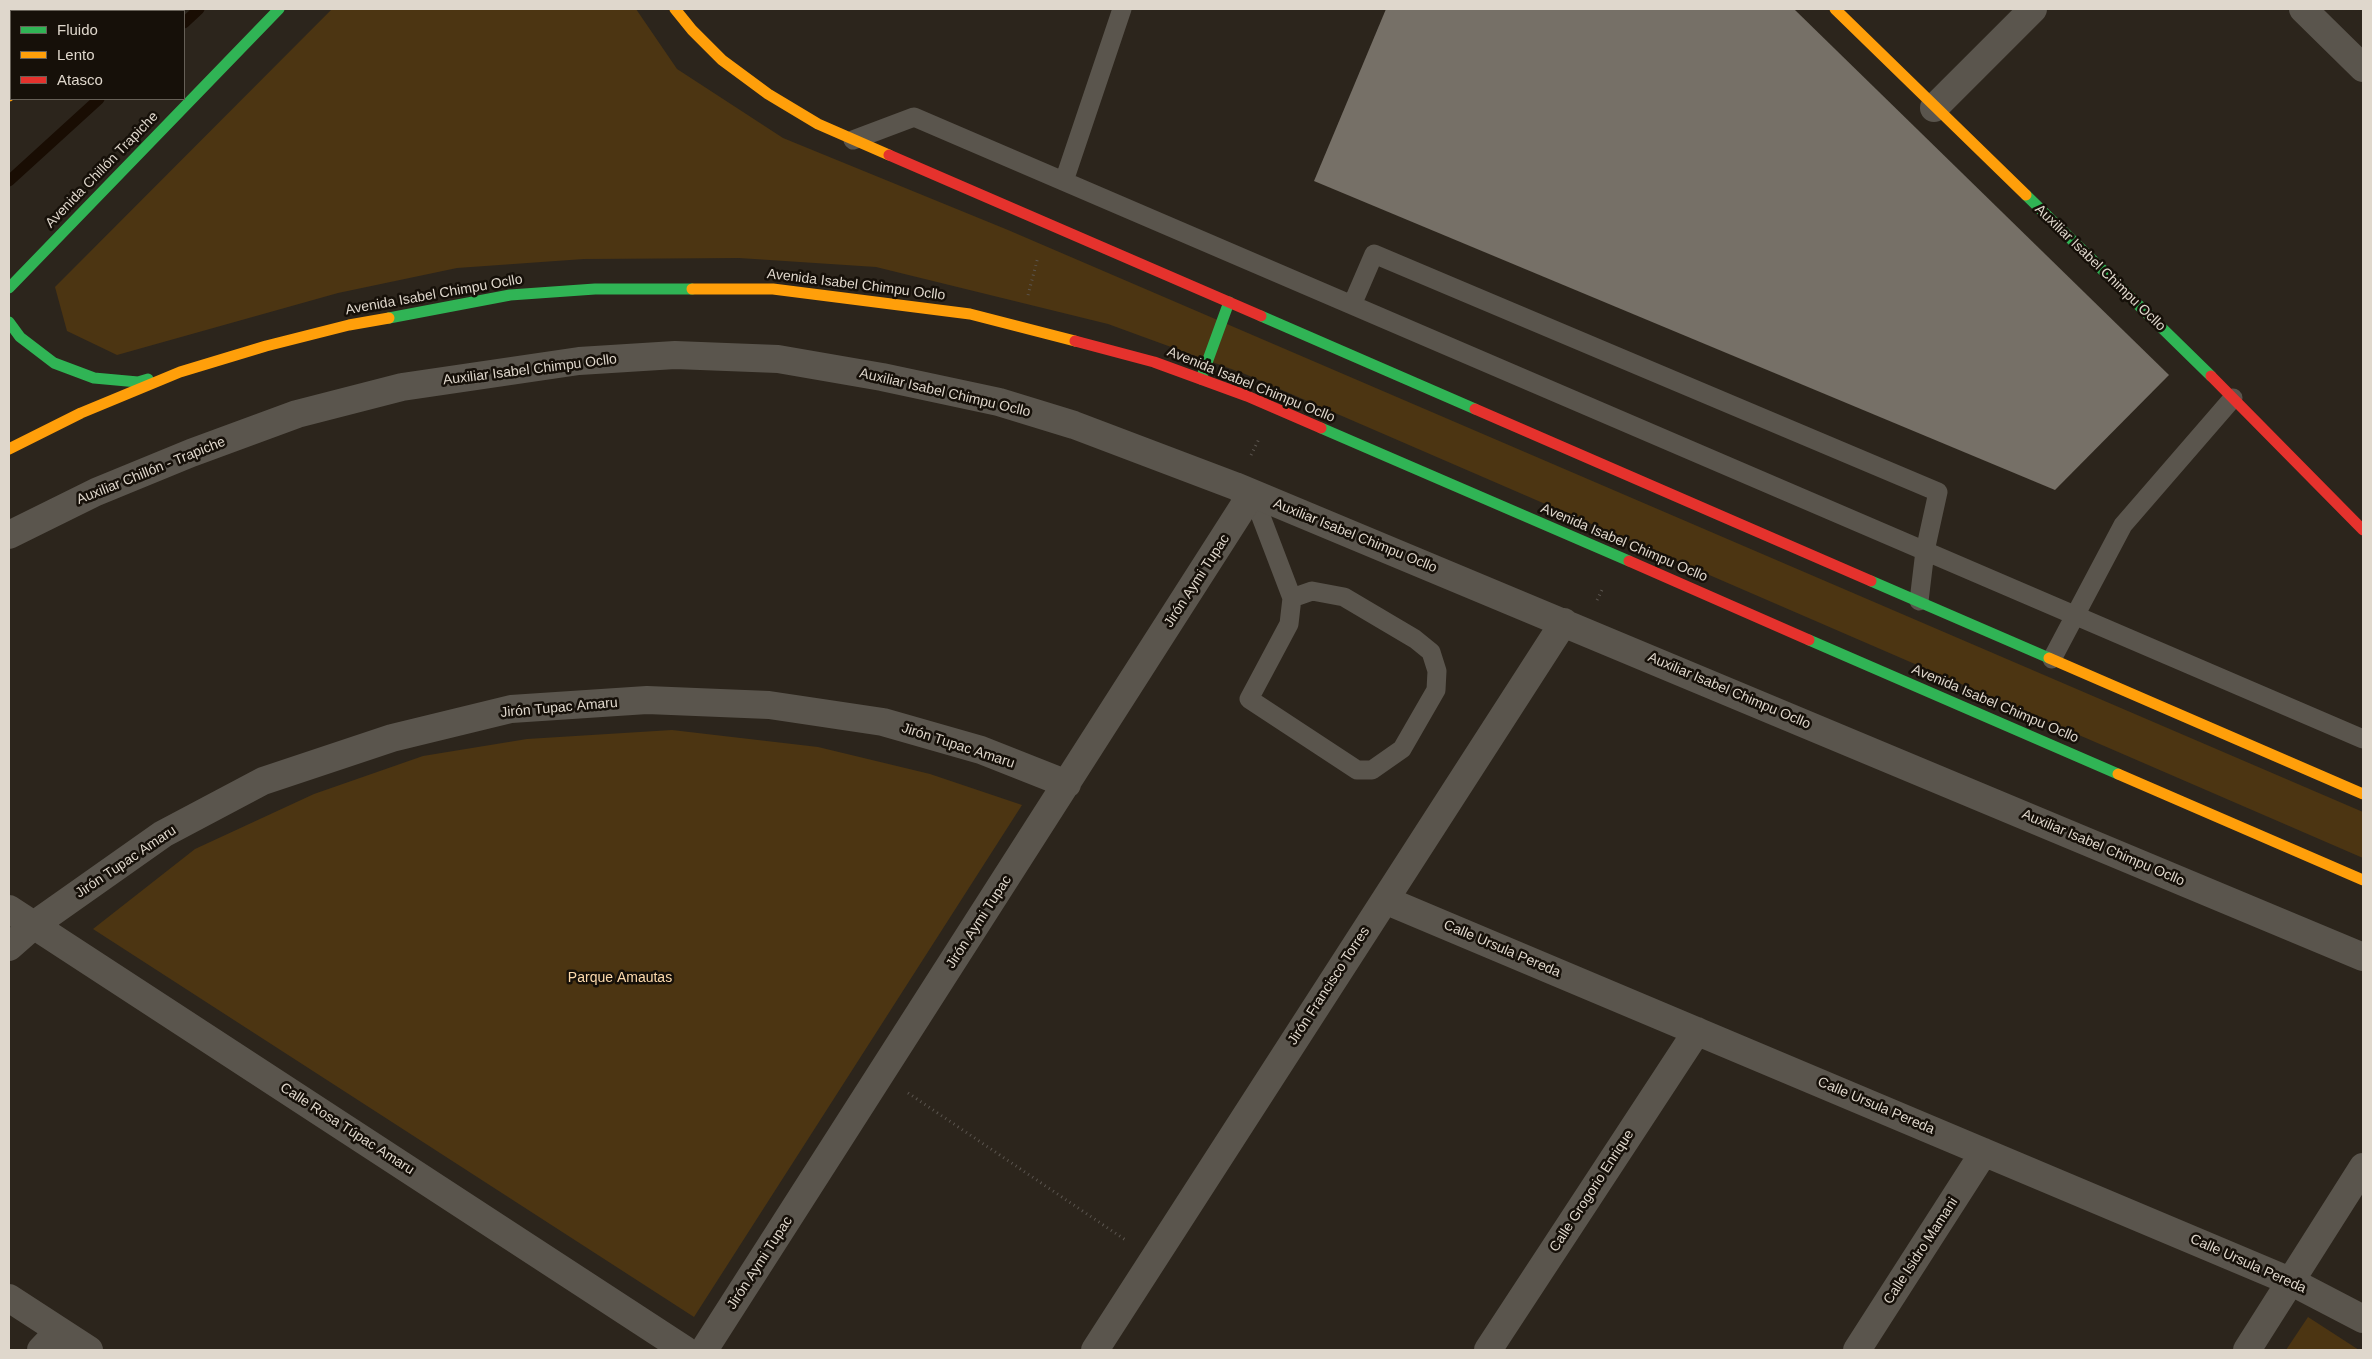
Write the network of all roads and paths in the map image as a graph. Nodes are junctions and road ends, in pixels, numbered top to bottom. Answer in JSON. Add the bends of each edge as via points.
{"nodes":[{"id":1,"x":279,"y":9,"type":"edge"},
{"id":2,"x":676,"y":9,"type":"edge"},
{"id":3,"x":1122,"y":9,"type":"edge"},
{"id":4,"x":1835,"y":9,"type":"edge"},
{"id":5,"x":2033,"y":9,"type":"edge"},
{"id":6,"x":2303,"y":9,"type":"edge"},
{"id":7,"x":2363,"y":68,"type":"edge"},
{"id":8,"x":1934,"y":108,"type":"junction"},
{"id":9,"x":853,"y":140,"type":"junction"},
{"id":10,"x":1064,"y":181,"type":"junction"},
{"id":11,"x":1047,"y":224,"type":"junction"},
{"id":12,"x":9,"y":288,"type":"edge"},
{"id":13,"x":1229,"y":302,"type":"junction"},
{"id":14,"x":1352,"y":305,"type":"junction"},
{"id":15,"x":9,"y":322,"type":"edge"},
{"id":16,"x":1019,"y":326,"type":"junction"},
{"id":17,"x":180,"y":372,"type":"junction"},
{"id":18,"x":1201,"y":379,"type":"junction"},
{"id":19,"x":2233,"y":398,"type":"junction"},
{"id":20,"x":297,"y":414,"type":"joint"},
{"id":21,"x":9,"y":449,"type":"edge"},
{"id":22,"x":1252,"y":494,"type":"junction"},
{"id":23,"x":2363,"y":530,"type":"edge"},
{"id":24,"x":9,"y":535,"type":"edge"},
{"id":25,"x":1925,"y":551,"type":"junction"},
{"id":26,"x":1292,"y":598,"type":"junction"},
{"id":27,"x":1919,"y":601,"type":"junction"},
{"id":28,"x":2075,"y":615,"type":"junction"},
{"id":29,"x":1564,"y":622,"type":"junction"},
{"id":30,"x":2052,"y":659,"type":"junction"},
{"id":31,"x":2363,"y":739,"type":"edge"},
{"id":32,"x":1068,"y":784,"type":"junction"},
{"id":33,"x":2363,"y":794,"type":"edge"},
{"id":34,"x":2363,"y":880,"type":"edge"},
{"id":35,"x":1385,"y":900,"type":"junction"},
{"id":36,"x":9,"y":909,"type":"edge"},
{"id":37,"x":34,"y":925,"type":"junction"},
{"id":38,"x":9,"y":947,"type":"edge"},
{"id":39,"x":2363,"y":957,"type":"edge"},
{"id":40,"x":1697,"y":1031,"type":"junction"},
{"id":41,"x":880,"y":1075,"type":"junction"},
{"id":42,"x":1984,"y":1152,"type":"junction"},
{"id":43,"x":2363,"y":1167,"type":"edge"},
{"id":44,"x":1154,"y":1259,"type":"junction"},
{"id":45,"x":2292,"y":1282,"type":"junction"},
{"id":46,"x":9,"y":1298,"type":"edge"},
{"id":47,"x":2363,"y":1319,"type":"edge"},
{"id":48,"x":59,"y":1331,"type":"junction"},
{"id":49,"x":41,"y":1350,"type":"edge"},
{"id":50,"x":90,"y":1350,"type":"edge"},
{"id":51,"x":684,"y":1350,"type":"edge"},
{"id":52,"x":704,"y":1350,"type":"edge"},
{"id":53,"x":1095,"y":1350,"type":"edge"},
{"id":54,"x":1488,"y":1350,"type":"edge"},
{"id":55,"x":1857,"y":1350,"type":"edge"},
{"id":56,"x":2248,"y":1350,"type":"edge"}],
"edges":[{"from":1,"to":12,"type":"main road","name":"Avenida Chillón Trapiche"},
{"from":2,"to":9,"type":"main road","via":[[722,60],[753,83],[818,124]]},
{"from":3,"to":10,"type":"lane"},
{"from":4,"to":8,"type":"main road","name":"Auxiliar Isabel Chimpu Ocllo"},
{"from":5,"to":8,"type":"street"},
{"from":6,"to":7,"type":"street"},
{"from":8,"to":19,"type":"main road","name":"Auxiliar Isabel Chimpu Ocllo"},
{"from":9,"to":10,"type":"lane","via":[[914,117]]},
{"from":9,"to":11,"type":"main road"},
{"from":10,"to":14,"type":"lane"},
{"from":11,"to":13,"type":"main road"},
{"from":11,"to":16,"type":"path"},
{"from":13,"to":18,"type":"main road"},
{"from":13,"to":27,"type":"main road"},
{"from":14,"to":25,"type":"lane"},
{"from":14,"to":25,"type":"lane","via":[[1374,254],[1938,492]]},
{"from":15,"to":17,"type":"main road","via":[[20,337],[54,363],[94,378],[138,382]]},
{"from":16,"to":17,"type":"main road","name":"Avenida Isabel Chimpu Ocllo","via":[[970,314],[773,289],[595,289],[510,295],[420,310],[266,346]]},
{"from":16,"to":18,"type":"main road","name":"Avenida Isabel Chimpu Ocllo","via":[[1154,362]]},
{"from":17,"to":21,"type":"main road","name":"Avenida Isabel Chimpu Ocllo","via":[[81,413]]},
{"from":18,"to":34,"type":"main road","name":"Avenida Isabel Chimpu Ocllo","via":[[1247,396]]},
{"from":19,"to":23,"type":"main road","name":"Auxiliar Isabel Chimpu Ocllo"},
{"from":19,"to":28,"type":"lane","via":[[2123,525]]},
{"from":20,"to":22,"type":"street","name":"Auxiliar Isabel Chimpu Ocllo","via":[[402,387],[579,360],[675,355],[778,359],[999,402],[1074,425]]},
{"from":20,"to":24,"type":"street","name":"Auxiliar Chillón - Trapiche","via":[[96,492]]},
{"from":22,"to":26,"type":"lane"},
{"from":22,"to":29,"type":"street","name":"Auxiliar Isabel Chimpu Ocllo"},
{"from":22,"to":32,"type":"street","name":"Jirón Aymi Tupac"},
{"from":25,"to":27,"type":"lane"},
{"from":25,"to":28,"type":"lane"},
{"from":26,"to":26,"type":"lane","via":[[1289,624],[1249,700],[1357,770],[1372,770],[1402,749],[1436,690],[1437,671],[1431,652],[1344,597],[1312,591]]},
{"from":27,"to":30,"type":"main road"},
{"from":28,"to":30,"type":"lane"},
{"from":28,"to":31,"type":"lane"},
{"from":29,"to":35,"type":"street","name":"Jirón Francisco Torres"},
{"from":29,"to":39,"type":"street","name":"Auxiliar Isabel Chimpu Ocllo"},
{"from":30,"to":33,"type":"main road"},
{"from":32,"to":37,"type":"street","name":"Jirón Tupac Amaru","via":[[981,750],[883,722],[769,705],[647,700],[511,709],[392,738],[263,781],[163,834]]},
{"from":32,"to":41,"type":"street","name":"Jirón Aymi Tupac"},
{"from":35,"to":40,"type":"street","name":"Calle Ursula Pereda"},
{"from":35,"to":44,"type":"street","name":"Jirón Francisco Torres"},
{"from":36,"to":37,"type":"street","name":"Calle Rosa Túpac Amaru"},
{"from":37,"to":38,"type":"street","name":"Jirón Tupac Amaru"},
{"from":37,"to":51,"type":"street","name":"Calle Rosa Túpac Amaru"},
{"from":40,"to":42,"type":"street","name":"Calle Ursula Pereda"},
{"from":40,"to":54,"type":"street","name":"Calle Grogorio Enrique"},
{"from":41,"to":44,"type":"path"},
{"from":41,"to":52,"type":"street","name":"Jirón Aymi Tupac"},
{"from":42,"to":45,"type":"street","name":"Calle Ursula Pereda"},
{"from":42,"to":55,"type":"street","name":"Calle Isidro Mamani"},
{"from":43,"to":45,"type":"street"},
{"from":44,"to":53,"type":"street","name":"Jirón Francisco Torres"},
{"from":45,"to":47,"type":"street","name":"Calle Ursula Pereda"},
{"from":45,"to":56,"type":"street"},
{"from":46,"to":48,"type":"street"},
{"from":48,"to":49,"type":"street"},
{"from":48,"to":50,"type":"street"}]}
